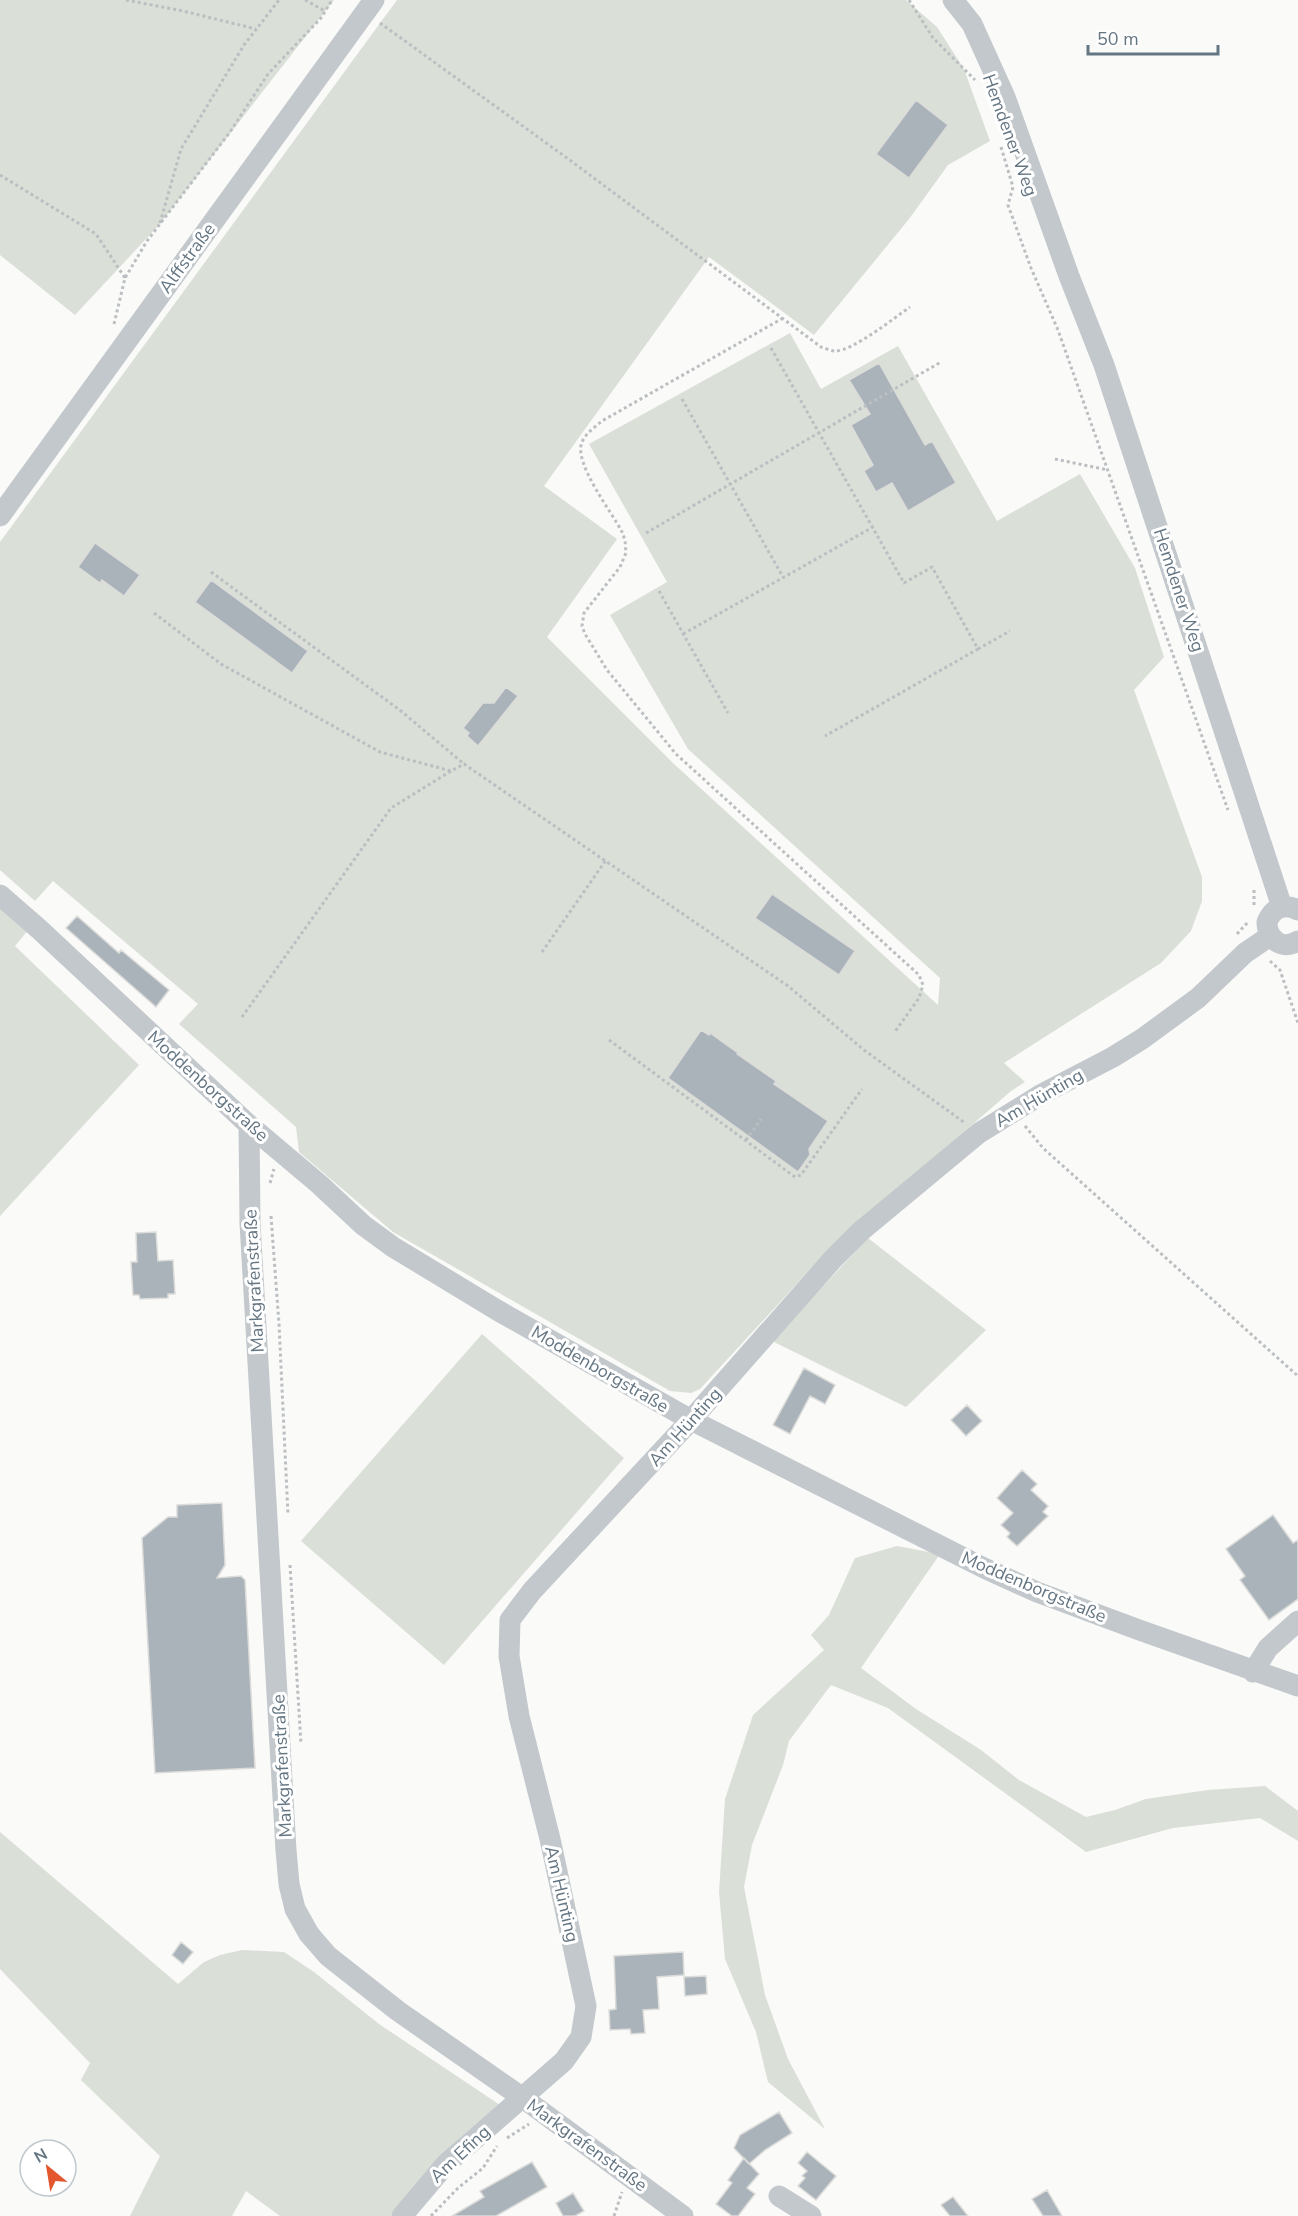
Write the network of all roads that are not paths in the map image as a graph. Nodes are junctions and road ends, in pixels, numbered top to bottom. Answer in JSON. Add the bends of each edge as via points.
{"nodes":[{"id":1,"x":952,"y":0,"type":"edge"},
{"id":2,"x":369,"y":6,"type":"edge"},
{"id":3,"x":0,"y":516,"type":"edge"},
{"id":4,"x":0,"y":895,"type":"edge"},
{"id":5,"x":1290,"y":908,"type":"edge"},
{"id":6,"x":1270,"y":936,"type":"junction"},
{"id":7,"x":1296,"y":947,"type":"edge"},
{"id":8,"x":249,"y":1125,"type":"junction"},
{"id":9,"x":691,"y":1420,"type":"junction"},
{"id":10,"x":1298,"y":1620,"type":"edge"},
{"id":11,"x":1253,"y":1672,"type":"junction"},
{"id":12,"x":1298,"y":1686,"type":"edge"},
{"id":13,"x":518,"y":2103,"type":"junction"},
{"id":14,"x":779,"y":2196,"type":"dead end"},
{"id":15,"x":402,"y":2216,"type":"edge"},
{"id":16,"x":683,"y":2216,"type":"edge"},
{"id":17,"x":811,"y":2216,"type":"edge"}],
"edges":[{"from":1,"to":5,"type":"street","name":"Hemdener Weg","via":[[972,24],[1005,97],[1104,366]]},
{"from":2,"to":3,"type":"street","name":"Alffstraße"},
{"from":4,"to":8,"type":"street","name":"Moddenborgstraße"},
{"from":5,"to":6,"type":"street","name":"Hemdener Weg","via":[[1275,909],[1267,922]]},
{"from":6,"to":7,"type":"street"},
{"from":6,"to":9,"type":"street","name":"Am Hünting","via":[[1237,959],[1198,998],[1142,1039],[979,1133],[861,1231]]},
{"from":8,"to":9,"type":"street","name":"Moddenborgstraße","via":[[393,1247]]},
{"from":8,"to":13,"type":"street","name":"Markgrafenstraße","via":[[251,1235],[289,1884],[309,1934],[328,1956]]},
{"from":9,"to":11,"type":"street","name":"Moddenborgstraße","via":[[1016,1583]]},
{"from":9,"to":13,"type":"street","name":"Am Hünting","via":[[532,1591],[510,1620],[509,1656],[519,1716],[586,2006],[581,2037],[564,2061]]},
{"from":10,"to":11,"type":"street","via":[[1268,1648]]},
{"from":11,"to":12,"type":"street","name":"Moddenborgstraße"},
{"from":13,"to":15,"type":"street","name":"Am Efing","via":[[446,2164]]},
{"from":13,"to":16,"type":"street","name":"Markgrafenstraße"},
{"from":14,"to":17,"type":"street"}]}
